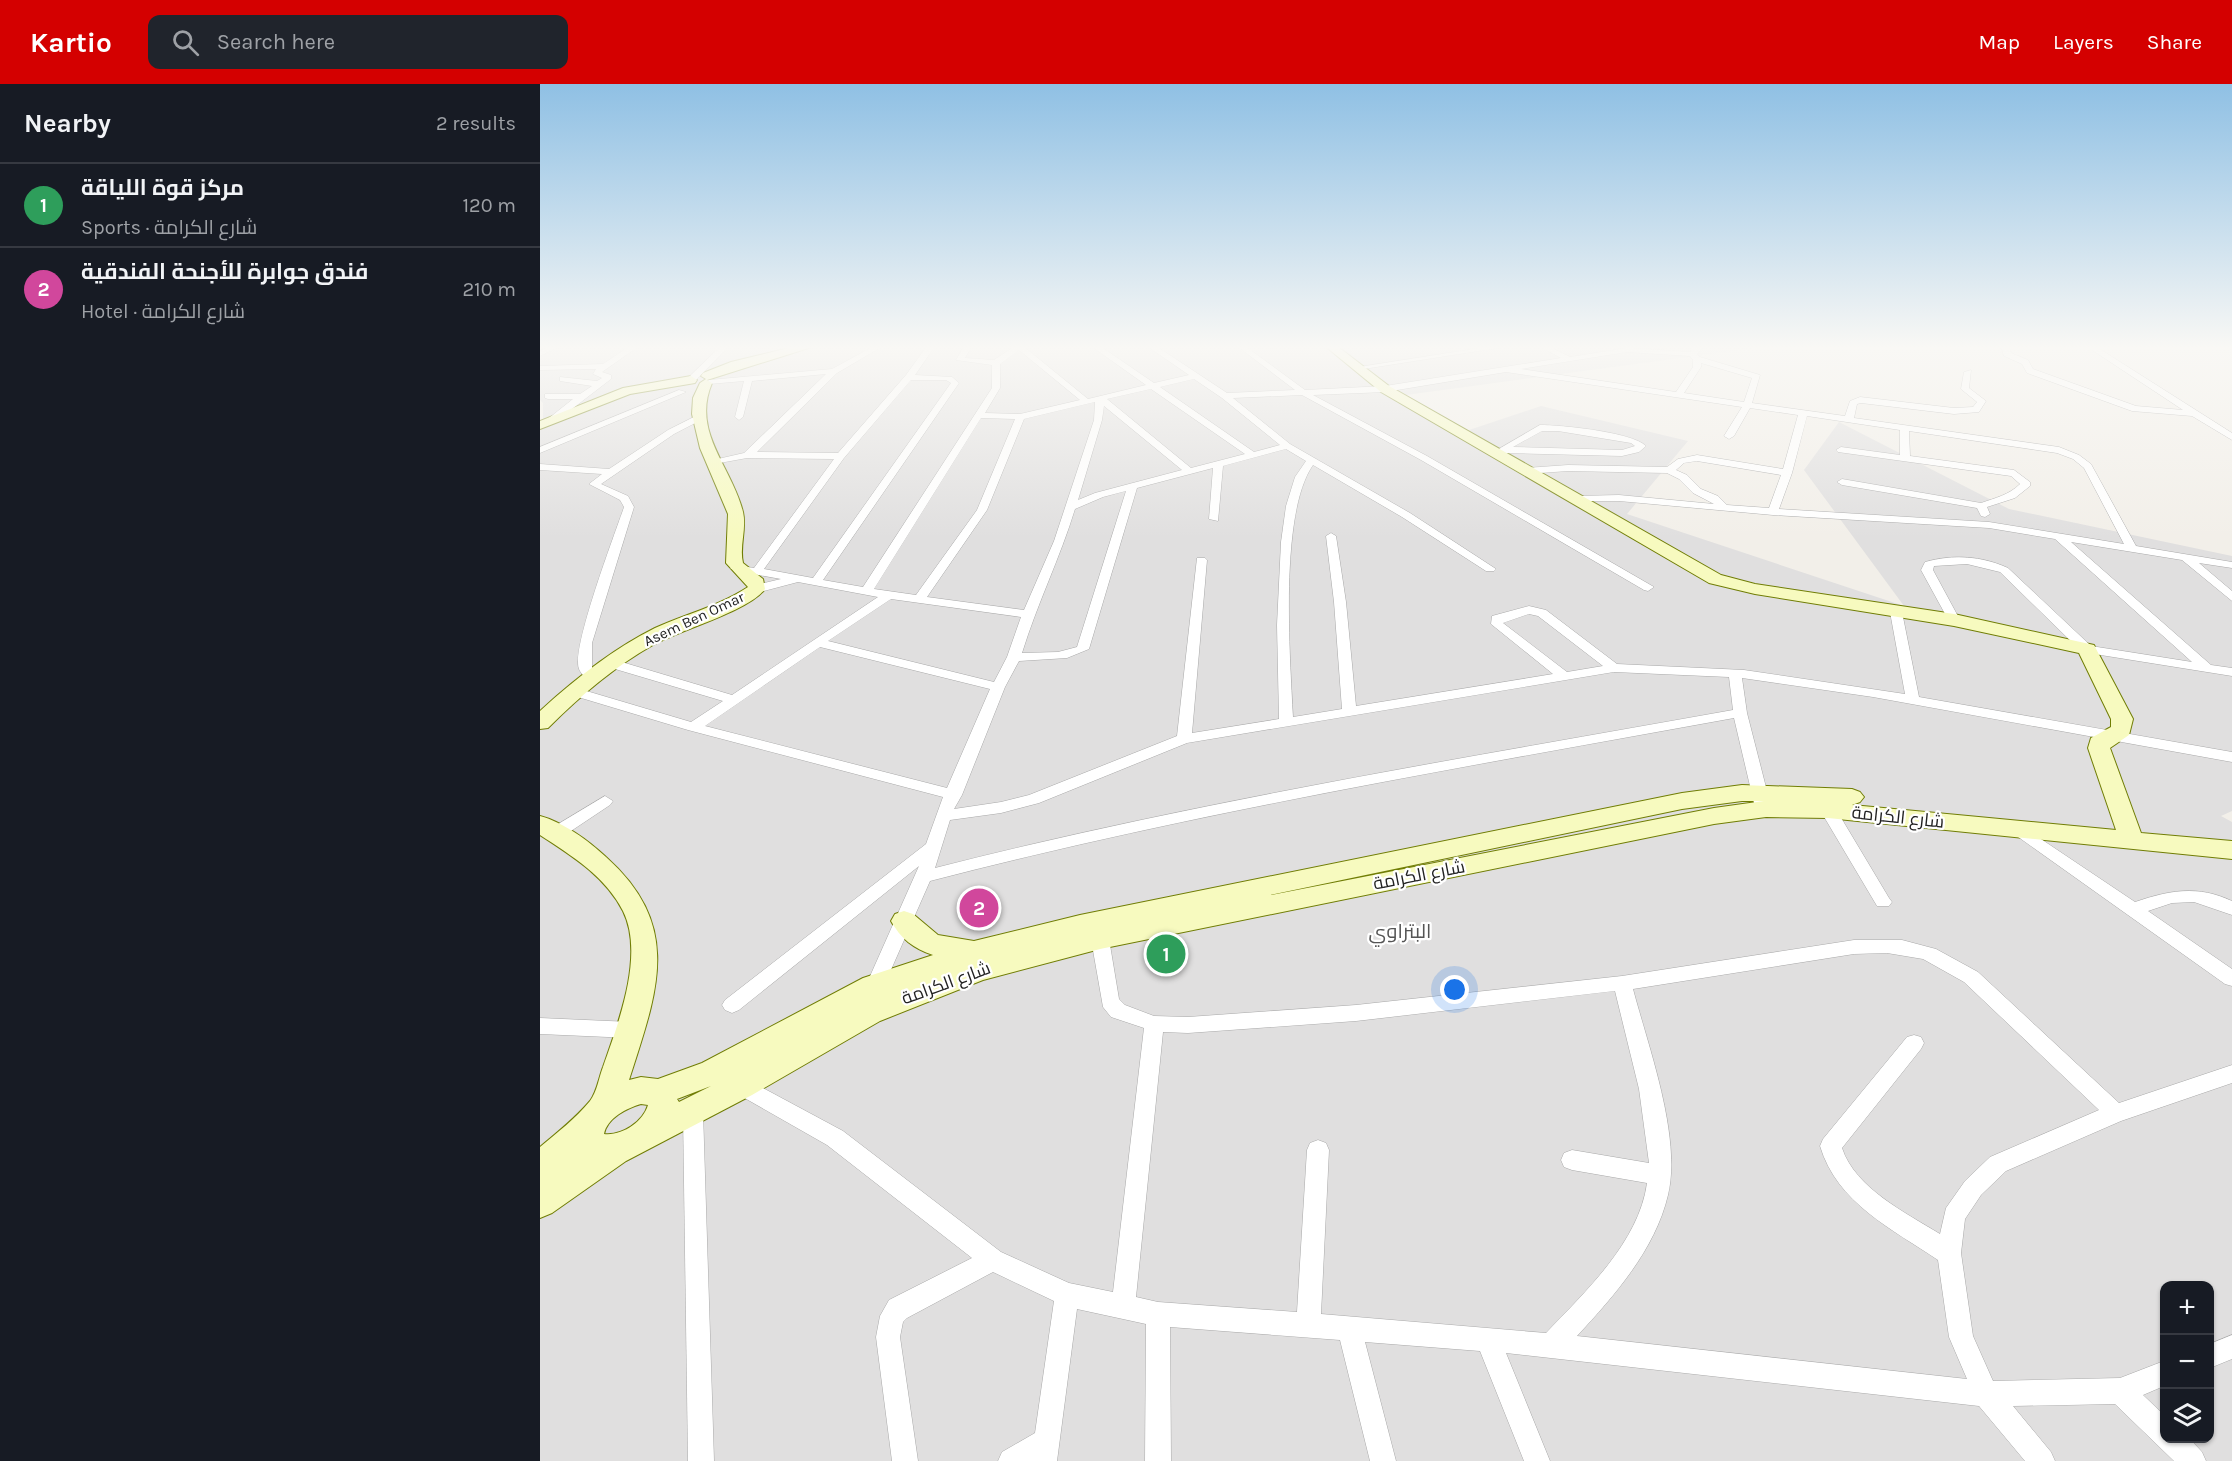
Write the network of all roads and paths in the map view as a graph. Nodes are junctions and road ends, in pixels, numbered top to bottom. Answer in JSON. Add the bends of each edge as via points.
{"nodes":[{"id":1,"x":562,"y":410,"type":"edge"},
{"id":2,"x":580,"y":410,"type":"edge"},
{"id":3,"x":636,"y":410,"type":"edge"},
{"id":4,"x":698,"y":410,"type":"edge"},
{"id":5,"x":742,"y":410,"type":"edge"},
{"id":6,"x":793,"y":410,"type":"edge"},
{"id":7,"x":881,"y":410,"type":"edge"},
{"id":8,"x":936,"y":410,"type":"edge"},
{"id":9,"x":982,"y":410,"type":"edge"},
{"id":10,"x":1047,"y":410,"type":"edge"},
{"id":11,"x":1096,"y":410,"type":"edge"},
{"id":12,"x":1108,"y":410,"type":"edge"},
{"id":13,"x":1191,"y":410,"type":"edge"},
{"id":14,"x":1243,"y":410,"type":"edge"},
{"id":15,"x":1336,"y":410,"type":"edge"},
{"id":16,"x":1423,"y":410,"type":"edge"},
{"id":17,"x":1744,"y":410,"type":"edge"},
{"id":18,"x":1784,"y":410,"type":"edge"},
{"id":19,"x":1852,"y":410,"type":"edge"},
{"id":20,"x":1948,"y":410,"type":"edge"},
{"id":21,"x":1970,"y":410,"type":"edge"},
{"id":22,"x":2140,"y":410,"type":"edge"},
{"id":23,"x":2190,"y":410,"type":"edge"},
{"id":24,"x":1803,"y":413,"type":"junction"},
{"id":25,"x":2194,"y":413,"type":"junction"},
{"id":26,"x":979,"y":415,"type":"junction"},
{"id":27,"x":739,"y":417,"type":"dead end"},
{"id":28,"x":1020,"y":417,"type":"junction"},
{"id":29,"x":1850,"y":419,"type":"junction"},
{"id":30,"x":697,"y":421,"type":"junction"},
{"id":31,"x":544,"y":423,"type":"edge"},
{"id":32,"x":2209,"y":423,"type":"junction"},
{"id":33,"x":2232,"y":423,"type":"edge"},
{"id":34,"x":1904,"y":427,"type":"junction"},
{"id":35,"x":1729,"y":436,"type":"dead end"},
{"id":36,"x":2232,"y":437,"type":"edge"},
{"id":37,"x":1287,"y":446,"type":"junction"},
{"id":38,"x":540,"y":450,"type":"edge"},
{"id":39,"x":1841,"y":450,"type":"dead end"},
{"id":40,"x":1499,"y":451,"type":"junction"},
{"id":41,"x":1251,"y":454,"type":"junction"},
{"id":42,"x":747,"y":455,"type":"junction"},
{"id":43,"x":841,"y":456,"type":"junction"},
{"id":44,"x":1905,"y":458,"type":"junction"},
{"id":45,"x":1311,"y":460,"type":"junction"},
{"id":46,"x":714,"y":461,"type":"junction"},
{"id":47,"x":1218,"y":464,"type":"junction"},
{"id":48,"x":540,"y":467,"type":"edge"},
{"id":49,"x":1669,"y":470,"type":"junction"},
{"id":50,"x":1526,"y":471,"type":"junction"},
{"id":51,"x":608,"y":472,"type":"junction"},
{"id":52,"x":1190,"y":472,"type":"junction"},
{"id":53,"x":1786,"y":473,"type":"junction"},
{"id":54,"x":1842,"y":482,"type":"dead end"},
{"id":55,"x":1132,"y":487,"type":"junction"},
{"id":56,"x":1578,"y":499,"type":"junction"},
{"id":57,"x":1981,"y":506,"type":"junction"},
{"id":58,"x":1071,"y":507,"type":"junction"},
{"id":59,"x":1724,"y":507,"type":"junction"},
{"id":60,"x":1773,"y":512,"type":"junction"},
{"id":61,"x":1214,"y":519,"type":"dead end"},
{"id":62,"x":1989,"y":525,"type":"junction"},
{"id":63,"x":1331,"y":536,"type":"dead end"},
{"id":64,"x":2058,"y":536,"type":"junction"},
{"id":65,"x":2131,"y":547,"type":"junction"},
{"id":66,"x":2185,"y":557,"type":"junction"},
{"id":67,"x":1201,"y":560,"type":"dead end"},
{"id":68,"x":2232,"y":565,"type":"edge"},
{"id":69,"x":1490,"y":569,"type":"dead end"},
{"id":70,"x":800,"y":579,"type":"junction"},
{"id":71,"x":756,"y":580,"type":"junction"},
{"id":72,"x":816,"y":582,"type":"junction"},
{"id":73,"x":1648,"y":587,"type":"dead end"},
{"id":74,"x":867,"y":591,"type":"junction"},
{"id":75,"x":889,"y":595,"type":"junction"},
{"id":76,"x":2232,"y":597,"type":"edge"},
{"id":77,"x":919,"y":600,"type":"junction"},
{"id":78,"x":1896,"y":612,"type":"junction"},
{"id":79,"x":1028,"y":614,"type":"junction"},
{"id":80,"x":1954,"y":620,"type":"junction"},
{"id":81,"x":819,"y":643,"type":"junction"},
{"id":82,"x":2087,"y":649,"type":"junction"},
{"id":83,"x":1014,"y":657,"type":"junction"},
{"id":84,"x":610,"y":663,"type":"junction"},
{"id":85,"x":2206,"y":667,"type":"junction"},
{"id":86,"x":1614,"y":669,"type":"junction"},
{"id":87,"x":2232,"y":672,"type":"edge"},
{"id":88,"x":1563,"y":675,"type":"junction"},
{"id":89,"x":1735,"y":675,"type":"junction"},
{"id":90,"x":592,"y":677,"type":"junction"},
{"id":91,"x":998,"y":687,"type":"junction"},
{"id":92,"x":573,"y":691,"type":"junction"},
{"id":93,"x":731,"y":699,"type":"junction"},
{"id":94,"x":1913,"y":699,"type":"junction"},
{"id":95,"x":1349,"y":711,"type":"junction"},
{"id":96,"x":1740,"y":713,"type":"junction"},
{"id":97,"x":540,"y":722,"type":"edge"},
{"id":98,"x":1286,"y":722,"type":"junction"},
{"id":99,"x":693,"y":727,"type":"junction"},
{"id":100,"x":2115,"y":735,"type":"junction"},
{"id":101,"x":1184,"y":739,"type":"junction"},
{"id":102,"x":2232,"y":757,"type":"edge"},
{"id":103,"x":954,"y":795,"type":"junction"},
{"id":104,"x":605,"y":801,"type":"dead end"},
{"id":105,"x":1763,"y":801,"type":"junction"},
{"id":106,"x":1828,"y":810,"type":"junction"},
{"id":107,"x":943,"y":816,"type":"junction"},
{"id":108,"x":548,"y":829,"type":"edge"},
{"id":109,"x":2020,"y":830,"type":"junction"},
{"id":110,"x":2128,"y":832,"type":"junction"},
{"id":111,"x":2232,"y":837,"type":"edge"},
{"id":112,"x":931,"y":848,"type":"junction"},
{"id":113,"x":2232,"y":850,"type":"edge"},
{"id":114,"x":924,"y":877,"type":"junction"},
{"id":115,"x":1883,"y":902,"type":"dead end"},
{"id":116,"x":2133,"y":909,"type":"junction"},
{"id":117,"x":2232,"y":909,"type":"edge"},
{"id":118,"x":904,"y":921,"type":"junction"},
{"id":119,"x":1100,"y":939,"type":"junction"},
{"id":120,"x":981,"y":949,"type":"junction"},
{"id":121,"x":2232,"y":979,"type":"edge"},
{"id":122,"x":1622,"y":983,"type":"junction"},
{"id":123,"x":873,"y":986,"type":"junction"},
{"id":124,"x":732,"y":1005,"type":"dead end"},
{"id":125,"x":870,"y":1013,"type":"junction"},
{"id":126,"x":1154,"y":1024,"type":"junction"},
{"id":127,"x":540,"y":1026,"type":"edge"},
{"id":128,"x":626,"y":1041,"type":"junction"},
{"id":129,"x":1914,"y":1043,"type":"dead end"},
{"id":130,"x":2232,"y":1074,"type":"edge"},
{"id":131,"x":741,"y":1086,"type":"junction"},
{"id":132,"x":646,"y":1092,"type":"junction"},
{"id":133,"x":693,"y":1112,"type":"junction"},
{"id":134,"x":2116,"y":1113,"type":"junction"},
{"id":135,"x":596,"y":1117,"type":"junction"},
{"id":136,"x":647,"y":1134,"type":"junction"},
{"id":137,"x":615,"y":1150,"type":"junction"},
{"id":138,"x":1318,"y":1150,"type":"dead end"},
{"id":139,"x":1572,"y":1160,"type":"dead end"},
{"id":140,"x":540,"y":1167,"type":"edge"},
{"id":141,"x":1659,"y":1175,"type":"junction"},
{"id":142,"x":540,"y":1202,"type":"edge"},
{"id":143,"x":1948,"y":1253,"type":"junction"},
{"id":144,"x":993,"y":1260,"type":"junction"},
{"id":145,"x":1067,"y":1295,"type":"junction"},
{"id":146,"x":1123,"y":1307,"type":"junction"},
{"id":147,"x":1158,"y":1314,"type":"junction"},
{"id":148,"x":1308,"y":1324,"type":"junction"},
{"id":149,"x":1350,"y":1330,"type":"junction"},
{"id":150,"x":1488,"y":1339,"type":"junction"},
{"id":151,"x":1550,"y":1347,"type":"junction"},
{"id":152,"x":2232,"y":1347,"type":"edge"},
{"id":153,"x":2214,"y":1354,"type":"edge"},
{"id":154,"x":2160,"y":1376,"type":"edge"},
{"id":155,"x":2120,"y":1391,"type":"junction"},
{"id":156,"x":1986,"y":1394,"type":"junction"},
{"id":157,"x":2160,"y":1429,"type":"edge"},
{"id":158,"x":2175,"y":1443,"type":"edge"},
{"id":159,"x":1045,"y":1451,"type":"edge"},
{"id":160,"x":701,"y":1461,"type":"edge"},
{"id":161,"x":905,"y":1461,"type":"edge"},
{"id":162,"x":1011,"y":1461,"type":"edge"},
{"id":163,"x":1158,"y":1461,"type":"edge"},
{"id":164,"x":1383,"y":1461,"type":"edge"},
{"id":165,"x":1537,"y":1461,"type":"edge"},
{"id":166,"x":2042,"y":1461,"type":"edge"},
{"id":167,"x":2193,"y":1461,"type":"edge"}],
"edges":[{"from":1,"to":31,"type":"street"},
{"from":2,"to":31,"type":"street"},
{"from":3,"to":38,"type":"street"},
{"from":4,"to":30,"type":"street","name":"Asem Ben Omar"},
{"from":5,"to":27,"type":"street"},
{"from":6,"to":42,"type":"street"},
{"from":7,"to":43,"type":"street"},
{"from":8,"to":72,"type":"street"},
{"from":9,"to":26,"type":"street"},
{"from":10,"to":28,"type":"street"},
{"from":11,"to":58,"type":"street","via":[[1098,420]]},
{"from":12,"to":52,"type":"street"},
{"from":13,"to":41,"type":"street"},
{"from":14,"to":37,"type":"street"},
{"from":15,"to":73,"type":"street"},
{"from":16,"to":40,"type":"street"},
{"from":17,"to":35,"type":"street"},
{"from":18,"to":24,"type":"street"},
{"from":19,"to":29,"type":"street"},
{"from":20,"to":21,"type":"street"},
{"from":22,"to":25,"type":"street"},
{"from":23,"to":25,"type":"street"},
{"from":24,"to":29,"type":"street"},
{"from":24,"to":53,"type":"street"},
{"from":25,"to":32,"type":"street"},
{"from":26,"to":28,"type":"street"},
{"from":26,"to":74,"type":"street"},
{"from":28,"to":77,"type":"street","via":[[982,510]]},
{"from":29,"to":34,"type":"street"},
{"from":30,"to":46,"type":"street","name":"Asem Ben Omar"},
{"from":30,"to":51,"type":"street"},
{"from":32,"to":33,"type":"street"},
{"from":32,"to":36,"type":"street"},
{"from":34,"to":44,"type":"street"},
{"from":34,"to":65,"type":"street","via":[[2042,446],[2076,457],[2088,466]]},
{"from":37,"to":41,"type":"street"},
{"from":37,"to":45,"type":"street"},
{"from":39,"to":44,"type":"street"},
{"from":40,"to":40,"type":"street","via":[[1622,453],[1641,446],[1634,441],[1546,428],[1529,432]]},
{"from":40,"to":50,"type":"street"},
{"from":41,"to":47,"type":"street"},
{"from":42,"to":43,"type":"street"},
{"from":42,"to":46,"type":"street"},
{"from":43,"to":71,"type":"street"},
{"from":44,"to":57,"type":"street","via":[[2014,473],[2026,484],[2021,491]]},
{"from":45,"to":69,"type":"street"},
{"from":45,"to":98,"type":"street","via":[[1300,472],[1284,554]]},
{"from":46,"to":71,"type":"street","name":"Asem Ben Omar","via":[[736,514],[736,568],[757,583]]},
{"from":47,"to":52,"type":"street"},
{"from":47,"to":61,"type":"street"},
{"from":48,"to":51,"type":"street"},
{"from":49,"to":50,"type":"street"},
{"from":49,"to":53,"type":"street","via":[[1681,461],[1697,458]]},
{"from":49,"to":59,"type":"street"},
{"from":50,"to":56,"type":"street"},
{"from":51,"to":90,"type":"street","via":[[594,484],[624,498],[629,507],[586,643],[585,669]]},
{"from":52,"to":55,"type":"street"},
{"from":53,"to":60,"type":"street"},
{"from":54,"to":57,"type":"street"},
{"from":55,"to":58,"type":"street"},
{"from":55,"to":83,"type":"street","via":[[1083,649],[1055,656]]},
{"from":56,"to":59,"type":"street","via":[[1619,498]]},
{"from":56,"to":78,"type":"street","via":[[1715,579]]},
{"from":57,"to":62,"type":"street"},
{"from":58,"to":79,"type":"street"},
{"from":59,"to":60,"type":"street"},
{"from":60,"to":62,"type":"street"},
{"from":62,"to":64,"type":"street"},
{"from":63,"to":95,"type":"street"},
{"from":64,"to":65,"type":"street"},
{"from":64,"to":85,"type":"street"},
{"from":65,"to":66,"type":"street"},
{"from":66,"to":68,"type":"street"},
{"from":66,"to":76,"type":"street"},
{"from":67,"to":101,"type":"street"},
{"from":70,"to":71,"type":"street"},
{"from":70,"to":71,"type":"street"},
{"from":70,"to":72,"type":"street"},
{"from":71,"to":84,"type":"street","name":"Asem Ben Omar"},
{"from":72,"to":74,"type":"street"},
{"from":74,"to":75,"type":"street"},
{"from":75,"to":77,"type":"street"},
{"from":75,"to":81,"type":"street"},
{"from":77,"to":79,"type":"street"},
{"from":78,"to":80,"type":"street"},
{"from":78,"to":94,"type":"street"},
{"from":79,"to":83,"type":"street"},
{"from":80,"to":82,"type":"street"},
{"from":80,"to":82,"type":"street","via":[[1927,570],[1929,564],[1960,562],[2004,570]]},
{"from":81,"to":91,"type":"street"},
{"from":81,"to":93,"type":"street"},
{"from":82,"to":85,"type":"street"},
{"from":82,"to":100,"type":"street","via":[[2122,719],[2121,730]]},
{"from":83,"to":91,"type":"street"},
{"from":84,"to":90,"type":"street","name":"Asem Ben Omar"},
{"from":84,"to":93,"type":"street"},
{"from":85,"to":87,"type":"street"},
{"from":86,"to":88,"type":"street"},
{"from":86,"to":88,"type":"street","via":[[1542,613],[1529,610],[1496,619],[1497,624]]},
{"from":86,"to":89,"type":"street","via":[[1686,669]]},
{"from":88,"to":95,"type":"street"},
{"from":89,"to":94,"type":"street"},
{"from":89,"to":96,"type":"street"},
{"from":90,"to":92,"type":"street","name":"Asem Ben Omar"},
{"from":91,"to":103,"type":"street"},
{"from":92,"to":97,"type":"street","name":"Asem Ben Omar"},
{"from":92,"to":99,"type":"street"},
{"from":93,"to":99,"type":"street"},
{"from":94,"to":100,"type":"street"},
{"from":95,"to":98,"type":"street"},
{"from":96,"to":105,"type":"street"},
{"from":96,"to":114,"type":"street","via":[[1384,777],[1043,846]]},
{"from":98,"to":101,"type":"street"},
{"from":99,"to":103,"type":"street"},
{"from":100,"to":102,"type":"street"},
{"from":100,"to":110,"type":"street","via":[[2099,743],[2099,748]]},
{"from":101,"to":107,"type":"street","via":[[1035,799]]},
{"from":103,"to":107,"type":"street"},
{"from":104,"to":108,"type":"street"},
{"from":105,"to":106,"type":"street","name":"شارع الكرامة"},
{"from":105,"to":110,"type":"street","name":"شارع الكرامة","via":[[1844,796]]},
{"from":105,"to":119,"type":"street","name":"شارع الكرامة","via":[[1714,816]]},
{"from":105,"to":120,"type":"street","name":"شارع الكرامة","via":[[1720,795],[1650,806]]},
{"from":106,"to":109,"type":"street","name":"شارع الكرامة"},
{"from":106,"to":115,"type":"street"},
{"from":107,"to":112,"type":"street"},
{"from":108,"to":128,"type":"street","via":[[589,853],[620,881],[645,930],[645,978]]},
{"from":109,"to":110,"type":"street","name":"شارع الكرامة"},
{"from":109,"to":116,"type":"street"},
{"from":110,"to":111,"type":"street","name":"شارع الكرامة"},
{"from":110,"to":113,"type":"street","name":"شارع الكرامة"},
{"from":112,"to":114,"type":"street"},
{"from":112,"to":124,"type":"street"},
{"from":114,"to":118,"type":"street"},
{"from":116,"to":117,"type":"street","via":[[2192,893]]},
{"from":116,"to":121,"type":"street"},
{"from":118,"to":120,"type":"street","via":[[919,939],[936,947]]},
{"from":118,"to":123,"type":"street"},
{"from":119,"to":125,"type":"street","name":"شارع الكرامة","via":[[979,970]]},
{"from":119,"to":126,"type":"street","via":[[1110,1002],[1129,1017]]},
{"from":120,"to":123,"type":"street","name":"شارع الكرامة"},
{"from":122,"to":126,"type":"street","via":[[1356,1013]]},
{"from":122,"to":134,"type":"street","via":[[1854,947],[1916,948],[1944,958],[1971,977]]},
{"from":122,"to":141,"type":"street","via":[[1657,1130]]},
{"from":123,"to":125,"type":"street"},
{"from":123,"to":132,"type":"street","name":"شارع الكرامة","via":[[713,1072]]},
{"from":125,"to":131,"type":"street","name":"شارع الكرامة"},
{"from":126,"to":146,"type":"street"},
{"from":127,"to":128,"type":"street"},
{"from":128,"to":132,"type":"street"},
{"from":128,"to":135,"type":"street"},
{"from":129,"to":143,"type":"street","via":[[1831,1146],[1839,1171],[1868,1198]]},
{"from":130,"to":134,"type":"street"},
{"from":131,"to":133,"type":"street","name":"شارع الكرامة"},
{"from":131,"to":144,"type":"street","via":[[835,1138]]},
{"from":132,"to":135,"type":"street","name":"شارع الكرامة"},
{"from":132,"to":136,"type":"street","via":[[664,1104],[660,1119]]},
{"from":133,"to":136,"type":"street","name":"شارع الكرامة"},
{"from":133,"to":160,"type":"street"},
{"from":134,"to":143,"type":"street","via":[[1998,1164],[1973,1188],[1954,1216]]},
{"from":135,"to":137,"type":"street","via":[[586,1139],[591,1147]]},
{"from":135,"to":140,"type":"street","name":"شارع الكرامة"},
{"from":136,"to":137,"type":"street","name":"شارع الكرامة"},
{"from":137,"to":142,"type":"street","name":"شارع الكرامة"},
{"from":138,"to":148,"type":"street"},
{"from":139,"to":141,"type":"street"},
{"from":141,"to":151,"type":"street","via":[[1657,1194],[1644,1229],[1597,1296]]},
{"from":143,"to":156,"type":"street","via":[[1961,1337]]},
{"from":144,"to":145,"type":"street"},
{"from":144,"to":161,"type":"street","via":[[898,1309],[892,1316],[888,1337]]},
{"from":145,"to":146,"type":"street"},
{"from":145,"to":159,"type":"street"},
{"from":146,"to":147,"type":"street"},
{"from":147,"to":148,"type":"street"},
{"from":147,"to":163,"type":"street"},
{"from":148,"to":149,"type":"street"},
{"from":149,"to":150,"type":"street"},
{"from":149,"to":164,"type":"street"},
{"from":150,"to":151,"type":"street"},
{"from":150,"to":165,"type":"street"},
{"from":151,"to":156,"type":"street"},
{"from":152,"to":153,"type":"street"},
{"from":154,"to":155,"type":"street"},
{"from":155,"to":156,"type":"street"},
{"from":155,"to":157,"type":"street"},
{"from":156,"to":166,"type":"street"},
{"from":158,"to":167,"type":"street"},
{"from":159,"to":162,"type":"street"}]}
